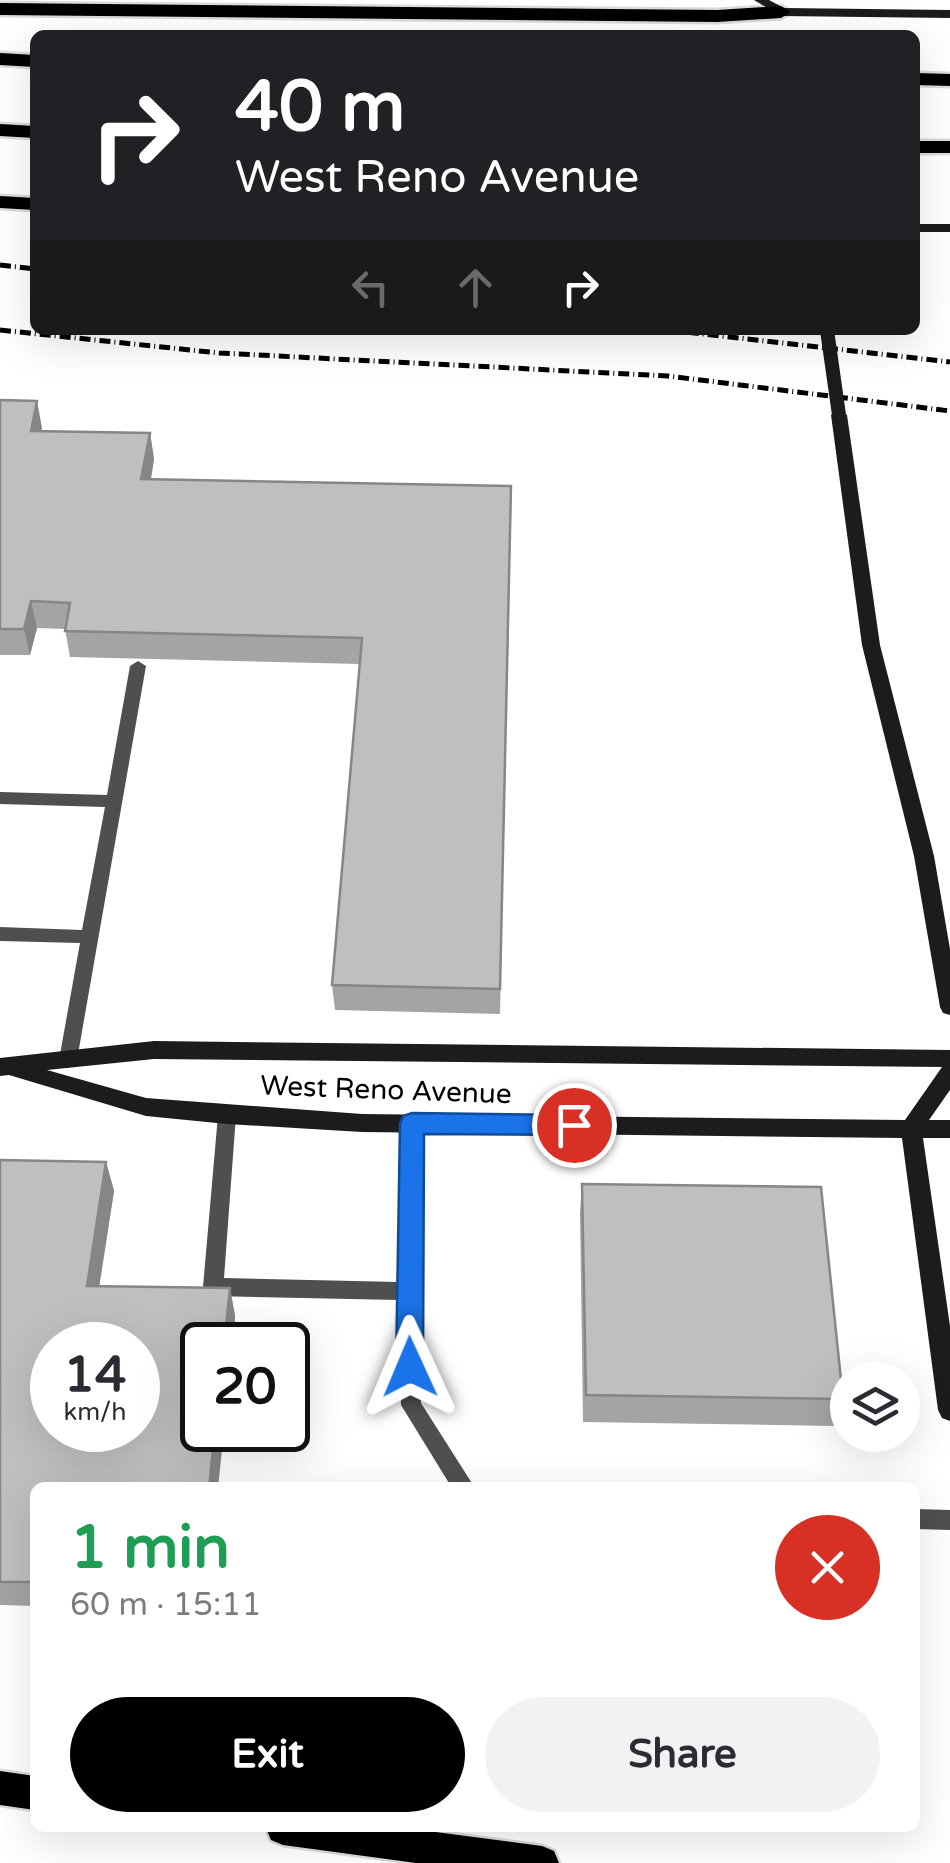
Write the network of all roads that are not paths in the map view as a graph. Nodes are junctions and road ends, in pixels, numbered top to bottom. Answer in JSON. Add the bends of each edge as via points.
{"nodes":[{"id":1,"x":760,"y":0,"type":"edge"},
{"id":2,"x":799,"y":0,"type":"edge"},
{"id":3,"x":0,"y":8,"type":"edge"},
{"id":4,"x":950,"y":14,"type":"edge"},
{"id":5,"x":782,"y":18,"type":"junction"},
{"id":6,"x":0,"y":59,"type":"edge"},
{"id":7,"x":30,"y":61,"type":"edge"},
{"id":8,"x":920,"y":79,"type":"edge"},
{"id":9,"x":950,"y":80,"type":"edge"},
{"id":10,"x":0,"y":130,"type":"edge"},
{"id":11,"x":30,"y":132,"type":"edge"},
{"id":12,"x":920,"y":147,"type":"edge"},
{"id":13,"x":950,"y":148,"type":"edge"},
{"id":14,"x":0,"y":202,"type":"edge"},
{"id":15,"x":30,"y":204,"type":"edge"},
{"id":16,"x":920,"y":228,"type":"edge"},
{"id":17,"x":950,"y":228,"type":"edge"},
{"id":18,"x":828,"y":335,"type":"edge"},
{"id":19,"x":138,"y":666,"type":"dead end"},
{"id":20,"x":0,"y":798,"type":"edge"},
{"id":21,"x":116,"y":800,"type":"junction"},
{"id":22,"x":0,"y":934,"type":"edge"},
{"id":23,"x":91,"y":937,"type":"junction"},
{"id":24,"x":950,"y":1007,"type":"edge"},
{"id":25,"x":950,"y":1059,"type":"edge"},
{"id":26,"x":68,"y":1060,"type":"junction"},
{"id":27,"x":3,"y":1067,"type":"edge"},
{"id":28,"x":950,"y":1072,"type":"edge"},
{"id":29,"x":228,"y":1115,"type":"junction"},
{"id":30,"x":412,"y":1124,"type":"junction"},
{"id":31,"x":912,"y":1128,"type":"junction"},
{"id":32,"x":950,"y":1129,"type":"edge"},
{"id":33,"x":408,"y":1291,"type":"junction"},
{"id":34,"x":950,"y":1410,"type":"edge"},
{"id":35,"x":461,"y":1482,"type":"edge"},
{"id":36,"x":920,"y":1519,"type":"edge"},
{"id":37,"x":950,"y":1520,"type":"edge"},
{"id":38,"x":0,"y":1788,"type":"edge"},
{"id":39,"x":30,"y":1792,"type":"edge"},
{"id":40,"x":313,"y":1832,"type":"edge"},
{"id":41,"x":542,"y":1863,"type":"edge"}],
"edges":[{"from":1,"to":5,"type":"main road"},
{"from":2,"to":5,"type":"main road"},
{"from":3,"to":5,"type":"highway"},
{"from":4,"to":5,"type":"main road"},
{"from":6,"to":7,"type":"highway"},
{"from":8,"to":9,"type":"highway"},
{"from":10,"to":11,"type":"highway"},
{"from":12,"to":13,"type":"highway"},
{"from":14,"to":15,"type":"highway"},
{"from":16,"to":17,"type":"main road"},
{"from":18,"to":24,"type":"main road","bridge":true,"via":[[872,645],[921,843]]},
{"from":19,"to":21,"type":"lane"},
{"from":20,"to":21,"type":"lane"},
{"from":21,"to":23,"type":"lane"},
{"from":22,"to":23,"type":"lane"},
{"from":23,"to":26,"type":"lane"},
{"from":25,"to":26,"type":"main road","name":"West Reno Avenue","via":[[154,1050]]},
{"from":26,"to":27,"type":"main road","name":"West Reno Avenue"},
{"from":27,"to":29,"type":"main road","name":"West Reno Avenue","via":[[146,1107]]},
{"from":28,"to":31,"type":"main road"},
{"from":29,"to":30,"type":"main road","name":"West Reno Avenue"},
{"from":29,"to":33,"type":"lane","via":[[212,1288]]},
{"from":30,"to":31,"type":"main road","name":"West Reno Avenue"},
{"from":30,"to":33,"type":"lane"},
{"from":31,"to":32,"type":"main road","name":"West Reno Avenue"},
{"from":31,"to":34,"type":"main road"},
{"from":33,"to":35,"type":"lane","via":[[411,1405]]},
{"from":36,"to":37,"type":"lane"},
{"from":38,"to":39,"type":"main road"},
{"from":40,"to":41,"type":"main road"}]}
